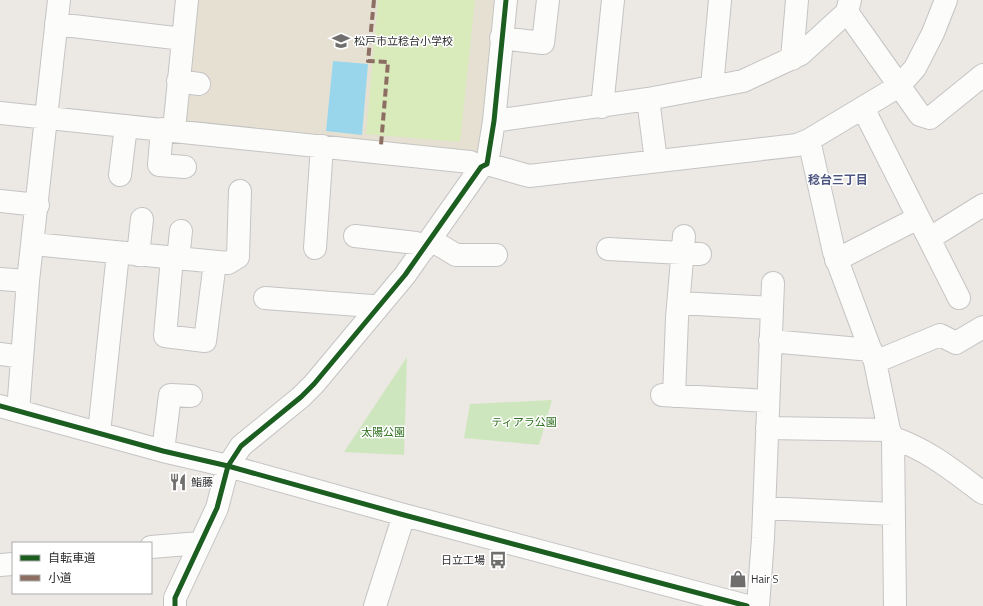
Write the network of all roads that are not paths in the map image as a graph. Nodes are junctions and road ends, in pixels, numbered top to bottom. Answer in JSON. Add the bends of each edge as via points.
{"nodes":[{"id":1,"x":59,"y":0,"type":"edge"},
{"id":2,"x":187,"y":0,"type":"edge"},
{"id":3,"x":506,"y":0,"type":"edge"},
{"id":4,"x":548,"y":0,"type":"edge"},
{"id":5,"x":613,"y":0,"type":"edge"},
{"id":6,"x":720,"y":0,"type":"edge"},
{"id":7,"x":797,"y":0,"type":"edge"},
{"id":8,"x":946,"y":0,"type":"edge"},
{"id":9,"x":848,"y":6,"type":"edge"},
{"id":10,"x":56,"y":24,"type":"junction"},
{"id":11,"x":501,"y":38,"type":"junction"},
{"id":12,"x":183,"y":39,"type":"junction"},
{"id":13,"x":792,"y":59,"type":"junction"},
{"id":14,"x":983,"y":75,"type":"edge"},
{"id":15,"x":899,"y":86,"type":"junction"},
{"id":16,"x":712,"y":87,"type":"junction"},
{"id":17,"x":648,"y":99,"type":"junction"},
{"id":18,"x":602,"y":106,"type":"junction"},
{"id":19,"x":863,"y":108,"type":"junction"},
{"id":20,"x":0,"y":113,"type":"edge"},
{"id":21,"x":46,"y":117,"type":"junction"},
{"id":22,"x":494,"y":121,"type":"junction"},
{"id":23,"x":126,"y":126,"type":"junction"},
{"id":24,"x":168,"y":130,"type":"junction"},
{"id":25,"x":809,"y":140,"type":"junction"},
{"id":26,"x":322,"y":146,"type":"junction"},
{"id":27,"x":656,"y":161,"type":"junction"},
{"id":28,"x":484,"y":166,"type":"junction"},
{"id":29,"x":185,"y":168,"type":"dead end"},
{"id":30,"x":120,"y":175,"type":"dead end"},
{"id":31,"x":240,"y":191,"type":"dead end"},
{"id":32,"x":0,"y":201,"type":"edge"},
{"id":33,"x":38,"y":205,"type":"junction"},
{"id":34,"x":983,"y":205,"type":"edge"},
{"id":35,"x":918,"y":218,"type":"junction"},
{"id":36,"x":142,"y":219,"type":"dead end"},
{"id":37,"x":181,"y":231,"type":"dead end"},
{"id":38,"x":355,"y":236,"type":"dead end"},
{"id":39,"x":930,"y":238,"type":"junction"},
{"id":40,"x":33,"y":244,"type":"junction"},
{"id":41,"x":428,"y":245,"type":"junction"},
{"id":42,"x":315,"y":248,"type":"dead end"},
{"id":43,"x":608,"y":249,"type":"dead end"},
{"id":44,"x":128,"y":254,"type":"junction"},
{"id":45,"x":496,"y":255,"type":"dead end"},
{"id":46,"x":175,"y":259,"type":"junction"},
{"id":47,"x":836,"y":260,"type":"junction"},
{"id":48,"x":215,"y":262,"type":"junction"},
{"id":49,"x":0,"y":279,"type":"edge"},
{"id":50,"x":28,"y":281,"type":"junction"},
{"id":51,"x":772,"y":283,"type":"dead end"},
{"id":52,"x":265,"y":298,"type":"dead end"},
{"id":53,"x":959,"y":298,"type":"dead end"},
{"id":54,"x":679,"y":303,"type":"junction"},
{"id":55,"x":772,"y":308,"type":"junction"},
{"id":56,"x":376,"y":310,"type":"junction"},
{"id":57,"x":983,"y":319,"type":"edge"},
{"id":58,"x":770,"y":341,"type":"junction"},
{"id":59,"x":0,"y":354,"type":"edge"},
{"id":60,"x":872,"y":356,"type":"junction"},
{"id":61,"x":22,"y":357,"type":"junction"},
{"id":62,"x":191,"y":396,"type":"dead end"},
{"id":63,"x":768,"y":401,"type":"junction"},
{"id":64,"x":9,"y":408,"type":"edge"},
{"id":65,"x":767,"y":428,"type":"junction"},
{"id":66,"x":99,"y":433,"type":"junction"},
{"id":67,"x":891,"y":434,"type":"junction"},
{"id":68,"x":164,"y":451,"type":"junction"},
{"id":69,"x":228,"y":466,"type":"junction"},
{"id":70,"x":983,"y":493,"type":"edge"},
{"id":71,"x":764,"y":508,"type":"junction"},
{"id":72,"x":893,"y":514,"type":"junction"},
{"id":73,"x":404,"y":515,"type":"junction"},
{"id":74,"x":200,"y":543,"type":"junction"},
{"id":75,"x":152,"y":547,"type":"edge"},
{"id":76,"x":12,"y":564,"type":"edge"},
{"id":77,"x":0,"y":565,"type":"edge"},
{"id":78,"x":175,"y":606,"type":"edge"},
{"id":79,"x":375,"y":606,"type":"edge"},
{"id":80,"x":747,"y":606,"type":"edge"},
{"id":81,"x":758,"y":606,"type":"edge"},
{"id":82,"x":895,"y":606,"type":"edge"}],
"edges":[{"from":1,"to":10,"type":"street"},
{"from":2,"to":12,"type":"street"},
{"from":3,"to":11,"type":"street"},
{"from":4,"to":11,"type":"street","via":[[543,43]]},
{"from":5,"to":18,"type":"street"},
{"from":6,"to":16,"type":"street"},
{"from":7,"to":13,"type":"street"},
{"from":8,"to":15,"type":"street","via":[[915,68]]},
{"from":9,"to":13,"type":"street","via":[[801,54]]},
{"from":9,"to":15,"type":"street"},
{"from":10,"to":12,"type":"street"},
{"from":10,"to":21,"type":"street"},
{"from":11,"to":22,"type":"street"},
{"from":12,"to":24,"type":"street","via":[[189,82]]},
{"from":13,"to":16,"type":"street","via":[[743,81]]},
{"from":14,"to":15,"type":"street","via":[[930,118],[920,115]]},
{"from":15,"to":19,"type":"street"},
{"from":16,"to":17,"type":"street"},
{"from":17,"to":18,"type":"street"},
{"from":17,"to":27,"type":"street"},
{"from":18,"to":22,"type":"street"},
{"from":19,"to":25,"type":"street"},
{"from":19,"to":35,"type":"street"},
{"from":20,"to":21,"type":"street"},
{"from":21,"to":23,"type":"street"},
{"from":21,"to":33,"type":"street"},
{"from":22,"to":28,"type":"street"},
{"from":23,"to":24,"type":"street"},
{"from":23,"to":30,"type":"street"},
{"from":24,"to":26,"type":"street"},
{"from":24,"to":29,"type":"street","via":[[159,165]]},
{"from":25,"to":27,"type":"street","via":[[796,145]]},
{"from":25,"to":47,"type":"street"},
{"from":26,"to":28,"type":"street","via":[[470,162]]},
{"from":26,"to":42,"type":"street"},
{"from":27,"to":28,"type":"street","via":[[530,176]]},
{"from":28,"to":41,"type":"street"},
{"from":31,"to":48,"type":"street","via":[[238,257],[228,263]]},
{"from":32,"to":33,"type":"street"},
{"from":33,"to":40,"type":"street"},
{"from":34,"to":39,"type":"street"},
{"from":35,"to":39,"type":"street"},
{"from":35,"to":47,"type":"street"},
{"from":36,"to":44,"type":"street"},
{"from":37,"to":46,"type":"street"},
{"from":38,"to":41,"type":"street"},
{"from":39,"to":53,"type":"street"},
{"from":40,"to":44,"type":"street"},
{"from":40,"to":50,"type":"street"},
{"from":41,"to":45,"type":"street","via":[[456,255]]},
{"from":41,"to":56,"type":"street"},
{"from":43,"to":54,"type":"street","via":[[689,248]]},
{"from":44,"to":46,"type":"street"},
{"from":44,"to":66,"type":"street"},
{"from":46,"to":48,"type":"street"},
{"from":46,"to":48,"type":"street","via":[[165,336],[205,341]]},
{"from":47,"to":60,"type":"street"},
{"from":49,"to":50,"type":"street"},
{"from":50,"to":61,"type":"street"},
{"from":51,"to":55,"type":"street"},
{"from":52,"to":56,"type":"street","via":[[372,306]]},
{"from":54,"to":55,"type":"street"},
{"from":54,"to":63,"type":"street","via":[[668,396]]},
{"from":55,"to":58,"type":"street"},
{"from":56,"to":69,"type":"street","via":[[314,384],[241,446]]},
{"from":57,"to":60,"type":"street","via":[[956,343],[940,335]]},
{"from":58,"to":60,"type":"street"},
{"from":58,"to":63,"type":"street"},
{"from":59,"to":61,"type":"street"},
{"from":60,"to":67,"type":"street"},
{"from":61,"to":64,"type":"street"},
{"from":62,"to":68,"type":"street","via":[[170,395]]},
{"from":63,"to":65,"type":"street"},
{"from":64,"to":66,"type":"street"},
{"from":65,"to":67,"type":"street"},
{"from":65,"to":71,"type":"street"},
{"from":66,"to":68,"type":"street"},
{"from":67,"to":70,"type":"street","via":[[944,464]]},
{"from":67,"to":72,"type":"street"},
{"from":68,"to":69,"type":"street"},
{"from":69,"to":73,"type":"street"},
{"from":69,"to":74,"type":"street","via":[[217,508]]},
{"from":71,"to":72,"type":"street"},
{"from":71,"to":81,"type":"street"},
{"from":72,"to":82,"type":"street"},
{"from":73,"to":79,"type":"street"},
{"from":73,"to":80,"type":"street"},
{"from":74,"to":75,"type":"street"},
{"from":74,"to":78,"type":"street","via":[[175,598]]},
{"from":76,"to":77,"type":"street"}]}
